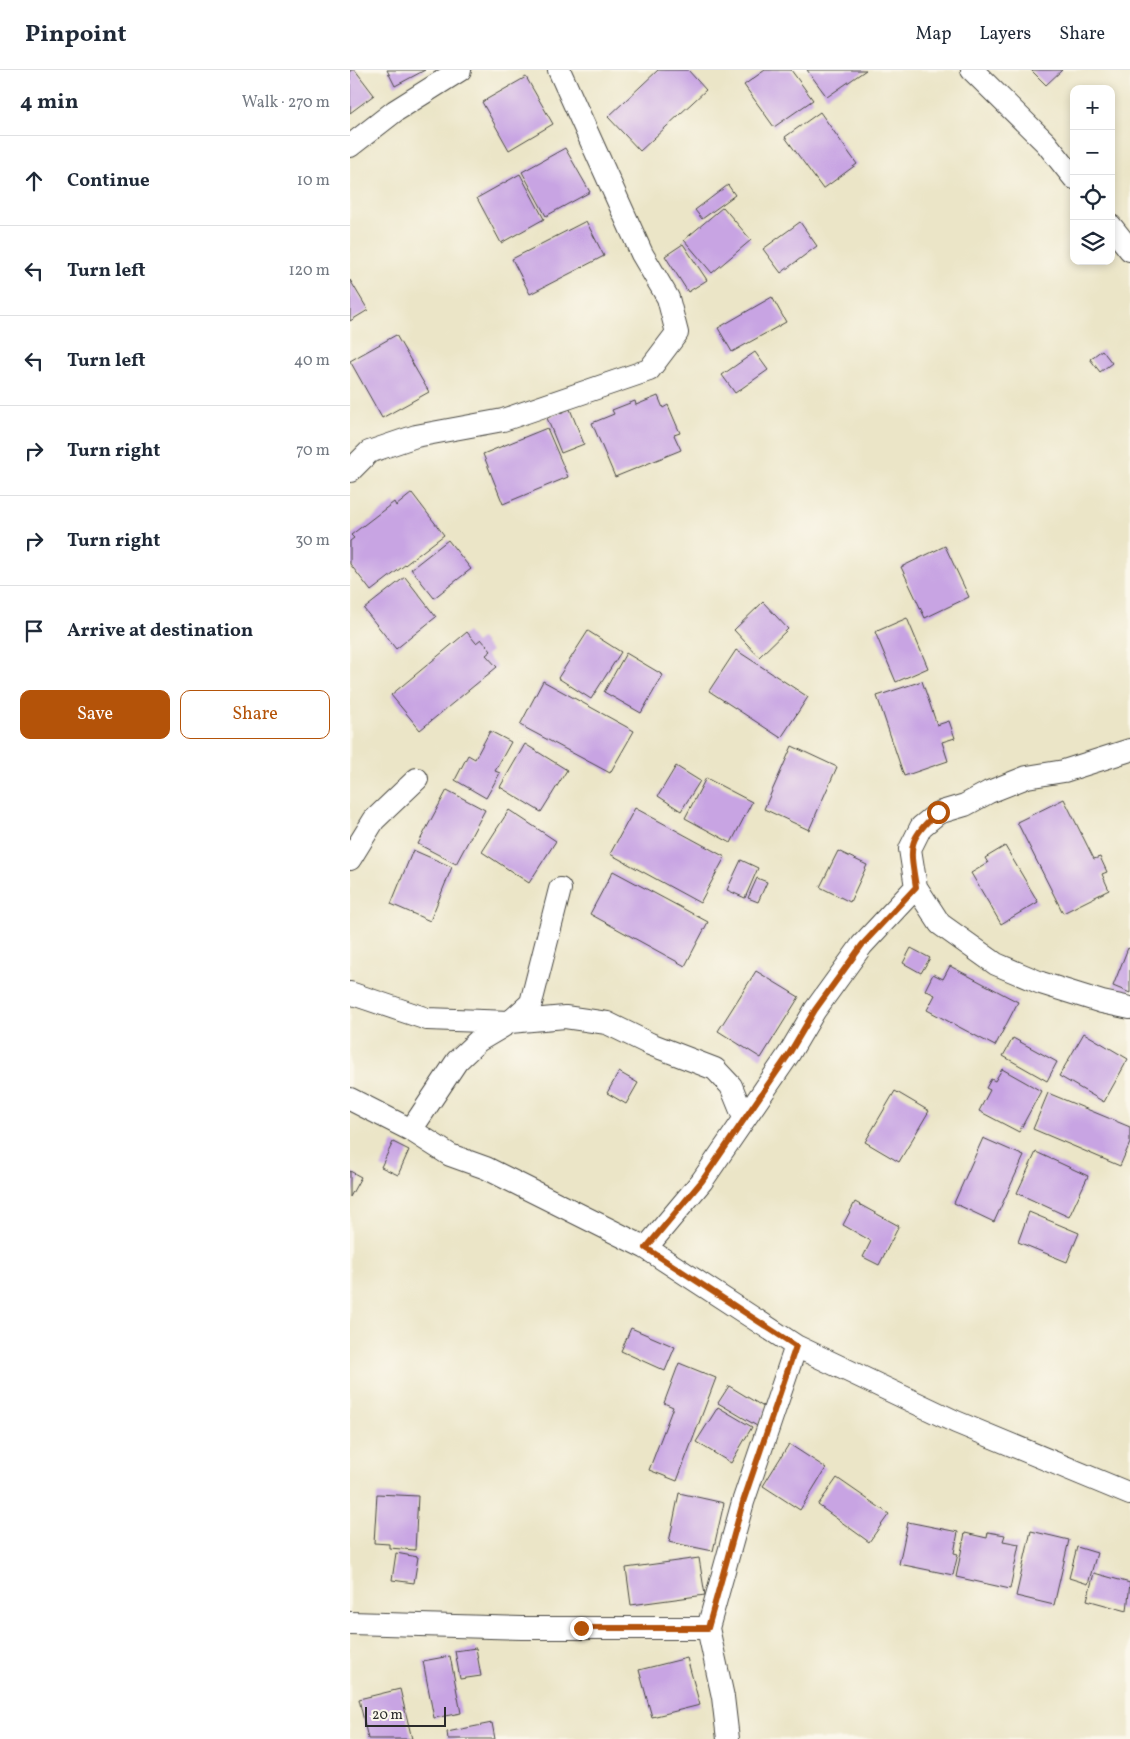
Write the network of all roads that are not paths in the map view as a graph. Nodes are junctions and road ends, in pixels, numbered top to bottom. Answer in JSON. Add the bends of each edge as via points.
{"nodes":[{"id":1,"x":460,"y":70,"type":"edge"},
{"id":2,"x":559,"y":70,"type":"edge"},
{"id":3,"x":972,"y":70,"type":"edge"},
{"id":4,"x":350,"y":146,"type":"edge"},
{"id":5,"x":1072,"y":175,"type":"edge"},
{"id":6,"x":1115,"y":231,"type":"edge"},
{"id":7,"x":1130,"y":250,"type":"edge"},
{"id":8,"x":350,"y":471,"type":"edge"},
{"id":9,"x":1130,"y":750,"type":"edge"},
{"id":10,"x":417,"y":780,"type":"dead end"},
{"id":11,"x":350,"y":859,"type":"edge"},
{"id":12,"x":916,"y":887,"type":"junction"},
{"id":13,"x":560,"y":889,"type":"dead end"},
{"id":14,"x":350,"y":993,"type":"edge"},
{"id":15,"x":1130,"y":1008,"type":"edge"},
{"id":16,"x":510,"y":1022,"type":"junction"},
{"id":17,"x":350,"y":1099,"type":"edge"},
{"id":18,"x":744,"y":1118,"type":"junction"},
{"id":19,"x":411,"y":1130,"type":"junction"},
{"id":20,"x":646,"y":1248,"type":"junction"},
{"id":21,"x":796,"y":1346,"type":"junction"},
{"id":22,"x":1130,"y":1494,"type":"edge"},
{"id":23,"x":350,"y":1623,"type":"edge"},
{"id":24,"x":708,"y":1628,"type":"junction"},
{"id":25,"x":728,"y":1739,"type":"edge"}],
"edges":[{"from":1,"to":4,"type":"street","via":[[395,111]]},
{"from":2,"to":8,"type":"street","via":[[642,254],[668,298],[677,333],[649,370],[503,420],[416,436],[369,452]]},
{"from":3,"to":5,"type":"street","via":[[1046,143]]},
{"from":6,"to":7,"type":"street"},
{"from":9,"to":12,"type":"street","via":[[1064,771],[1027,777],[965,805],[938,812],[921,828],[910,849]]},
{"from":10,"to":11,"type":"street","via":[[374,820]]},
{"from":12,"to":15,"type":"street","via":[[940,924],[996,964],[1050,986]]},
{"from":12,"to":18,"type":"street","via":[[862,945]]},
{"from":13,"to":16,"type":"street","via":[[531,1003]]},
{"from":14,"to":16,"type":"street","via":[[427,1019]]},
{"from":16,"to":18,"type":"street","via":[[565,1016],[607,1023],[715,1070],[731,1086]]},
{"from":16,"to":19,"type":"street","via":[[478,1041],[457,1061]]},
{"from":17,"to":19,"type":"street"},
{"from":18,"to":20,"type":"street","via":[[702,1181]]},
{"from":19,"to":20,"type":"street","via":[[450,1155],[486,1168]]},
{"from":20,"to":21,"type":"street"},
{"from":21,"to":22,"type":"street","via":[[956,1422]]},
{"from":21,"to":24,"type":"street","via":[[743,1502]]},
{"from":23,"to":24,"type":"street","via":[[522,1628]]},
{"from":24,"to":25,"type":"street","via":[[723,1697]]}]}
